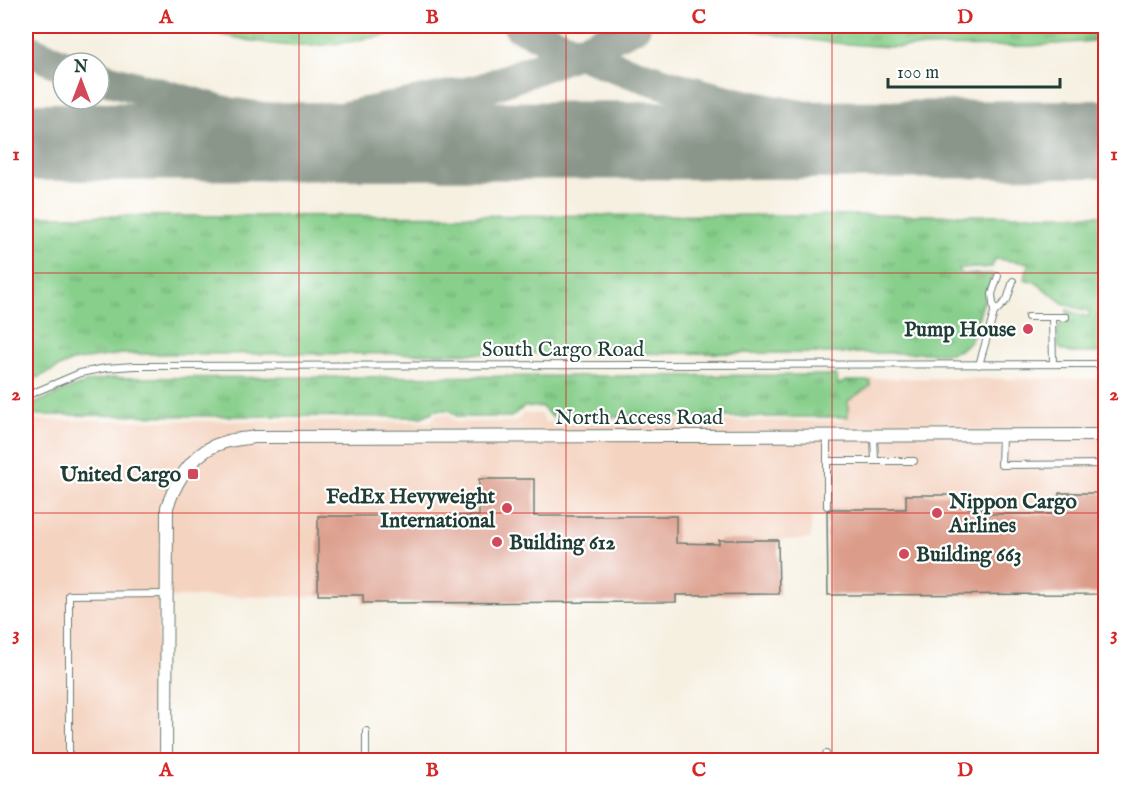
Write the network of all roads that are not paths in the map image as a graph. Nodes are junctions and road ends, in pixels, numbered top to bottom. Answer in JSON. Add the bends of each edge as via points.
{"nodes":[{"id":1,"x":998,"y":276,"type":"dead end"},
{"id":2,"x":1013,"y":281,"type":"dead end"},
{"id":3,"x":994,"y":313,"type":"junction"},
{"id":4,"x":1028,"y":317,"type":"dead end"},
{"id":5,"x":1052,"y":317,"type":"junction"},
{"id":6,"x":1066,"y":317,"type":"dead end"},
{"id":7,"x":980,"y":364,"type":"junction"},
{"id":8,"x":1053,"y":364,"type":"junction"},
{"id":9,"x":1106,"y":364,"type":"edge"},
{"id":10,"x":26,"y":396,"type":"edge"},
{"id":11,"x":1106,"y":435,"type":"edge"},
{"id":12,"x":827,"y":436,"type":"junction"},
{"id":13,"x":874,"y":436,"type":"junction"},
{"id":14,"x":1002,"y":436,"type":"junction"},
{"id":15,"x":827,"y":461,"type":"junction"},
{"id":16,"x":874,"y":461,"type":"junction"},
{"id":17,"x":914,"y":461,"type":"dead end"},
{"id":18,"x":1106,"y":464,"type":"edge"},
{"id":19,"x":828,"y":507,"type":"dead end"},
{"id":20,"x":166,"y":594,"type":"junction"},
{"id":21,"x":366,"y":731,"type":"dead end"},
{"id":22,"x":69,"y":760,"type":"edge"},
{"id":23,"x":166,"y":760,"type":"edge"},
{"id":24,"x":366,"y":760,"type":"edge"}],
"edges":[{"from":1,"to":3,"type":"lane","via":[[992,294]]},
{"from":2,"to":3,"type":"lane","via":[[1007,300]]},
{"from":3,"to":7,"type":"lane"},
{"from":4,"to":5,"type":"lane"},
{"from":5,"to":6,"type":"lane"},
{"from":5,"to":8,"type":"lane"},
{"from":7,"to":8,"type":"lane","name":"South Cargo Road"},
{"from":7,"to":10,"type":"lane","name":"South Cargo Road","via":[[134,366],[80,373]]},
{"from":8,"to":9,"type":"lane","name":"South Cargo Road"},
{"from":11,"to":14,"type":"street","name":"North Access Road"},
{"from":12,"to":13,"type":"street","name":"North Access Road"},
{"from":12,"to":15,"type":"lane"},
{"from":12,"to":20,"type":"street","name":"North Access Road","via":[[254,437],[224,442],[201,454],[174,486],[167,507]]},
{"from":13,"to":14,"type":"street","name":"North Access Road"},
{"from":13,"to":16,"type":"lane"},
{"from":14,"to":18,"type":"lane","via":[[1001,465]]},
{"from":15,"to":16,"type":"lane"},
{"from":15,"to":19,"type":"lane"},
{"from":16,"to":17,"type":"lane"},
{"from":20,"to":22,"type":"lane","via":[[69,595]]},
{"from":20,"to":23,"type":"street"},
{"from":21,"to":24,"type":"lane"}]}
